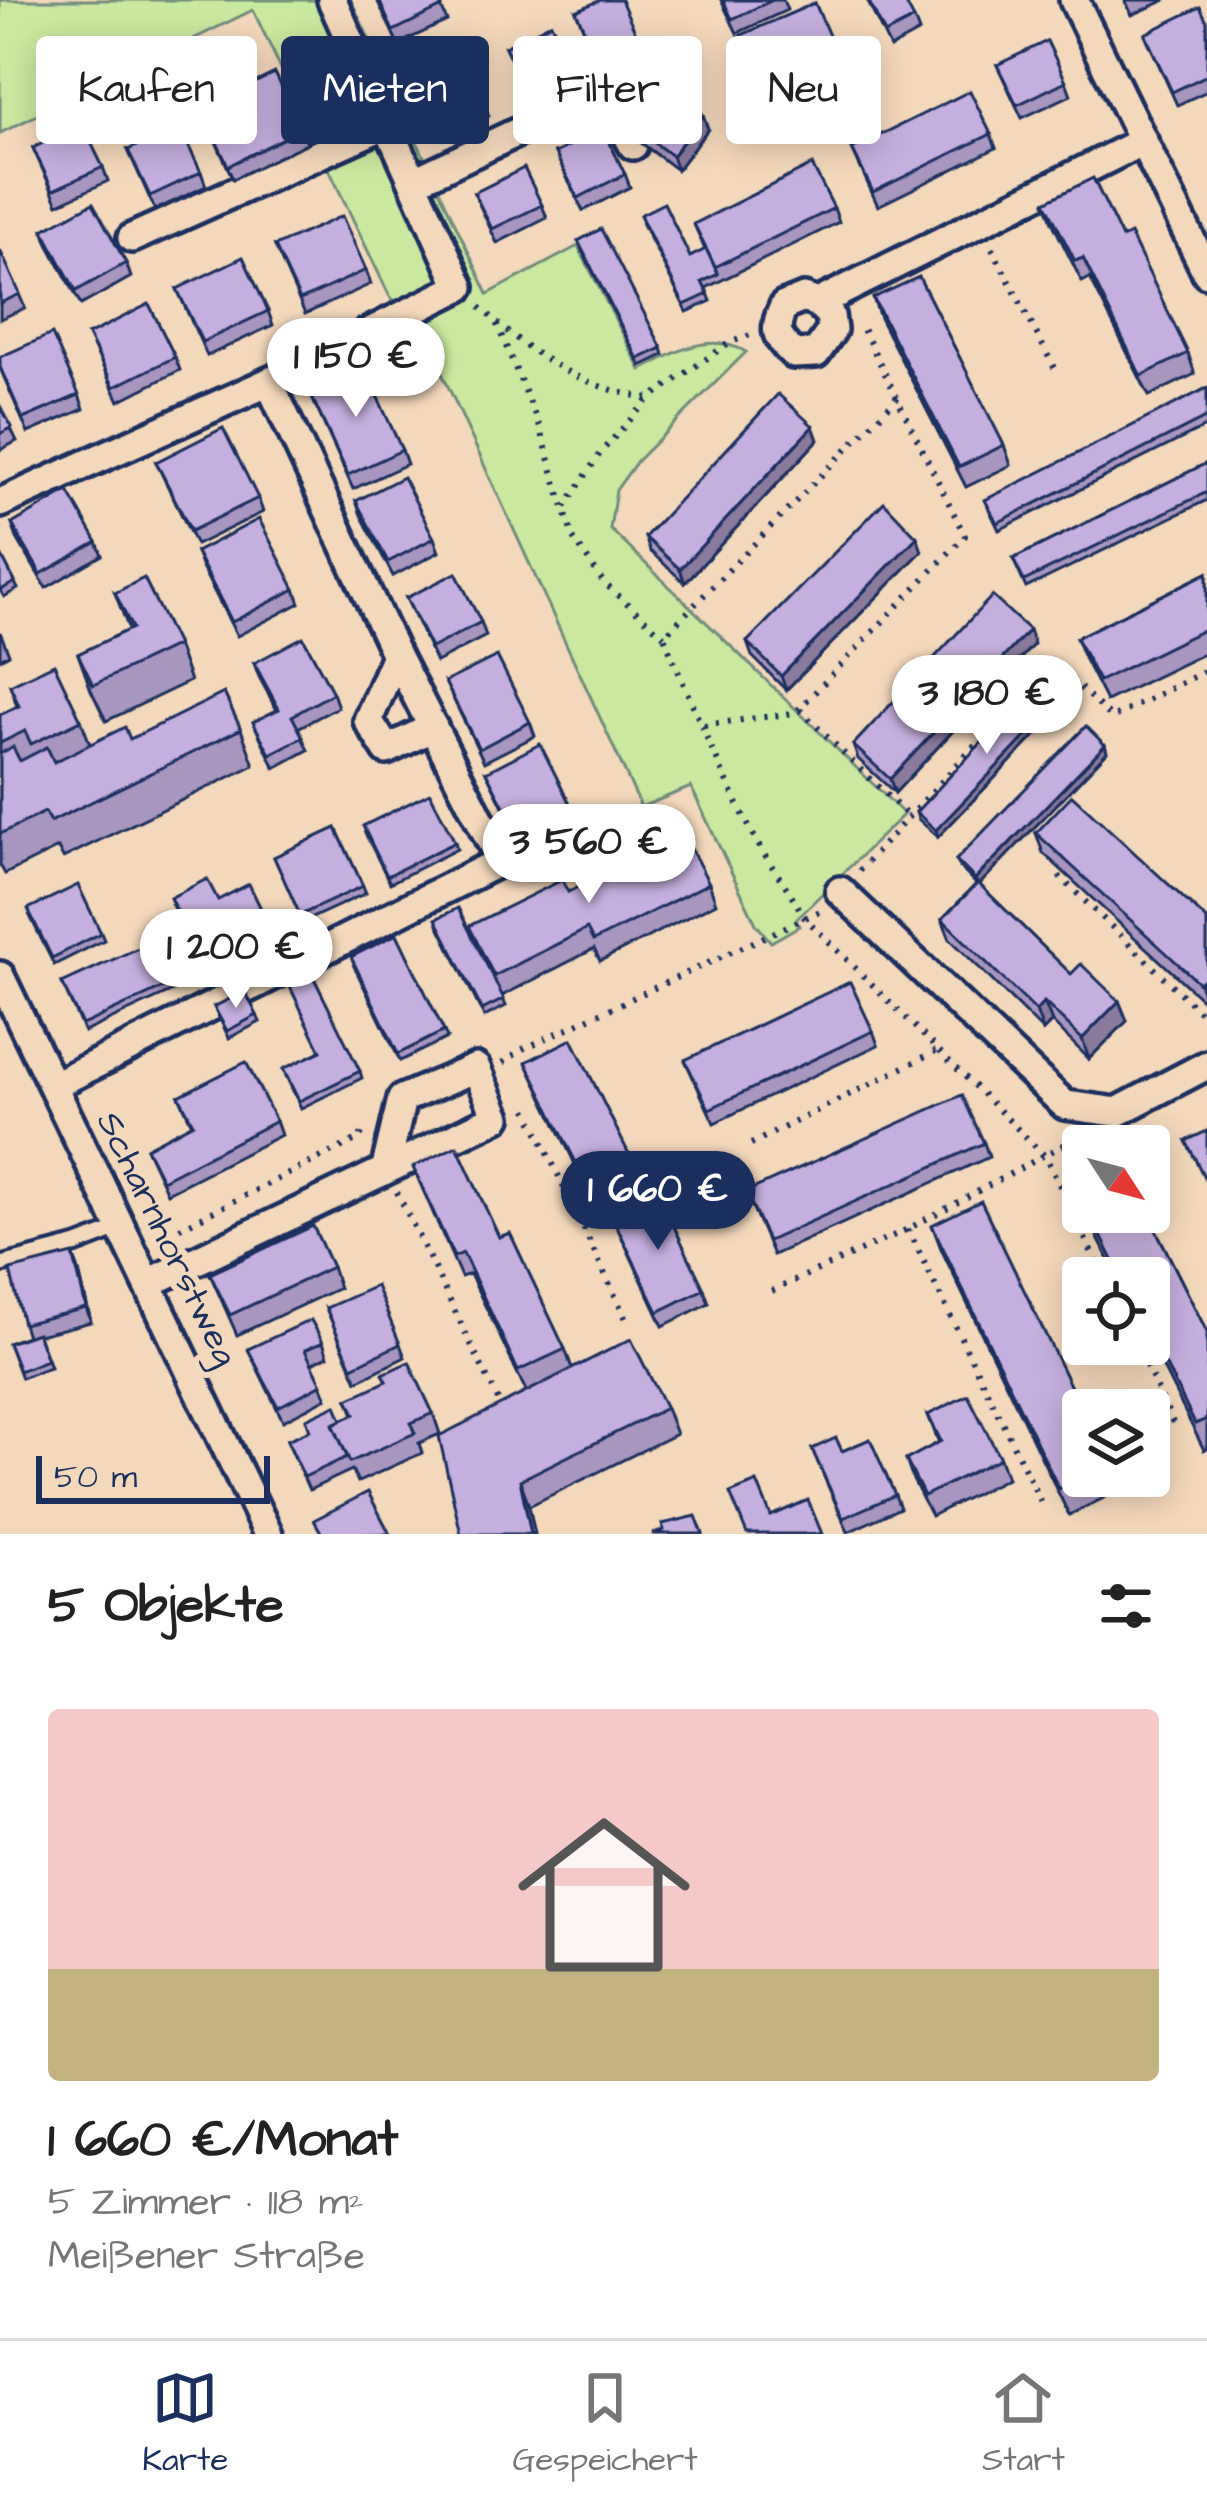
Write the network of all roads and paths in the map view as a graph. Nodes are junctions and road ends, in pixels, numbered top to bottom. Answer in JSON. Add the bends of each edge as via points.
{"nodes":[{"id":1,"x":332,"y":0,"type":"edge"},
{"id":2,"x":1074,"y":0,"type":"edge"},
{"id":3,"x":349,"y":36,"type":"edge"},
{"id":4,"x":1143,"y":141,"type":"junction"},
{"id":5,"x":344,"y":144,"type":"edge"},
{"id":6,"x":398,"y":144,"type":"edge"},
{"id":7,"x":633,"y":146,"type":"edge"},
{"id":8,"x":415,"y":181,"type":"junction"},
{"id":9,"x":979,"y":221,"type":"junction"},
{"id":10,"x":132,"y":238,"type":"dead end"},
{"id":11,"x":1207,"y":273,"type":"edge"},
{"id":12,"x":460,"y":287,"type":"junction"},
{"id":13,"x":830,"y":296,"type":"junction"},
{"id":14,"x":495,"y":320,"type":"junction"},
{"id":15,"x":775,"y":325,"type":"junction"},
{"id":16,"x":1057,"y":373,"type":"dead end"},
{"id":17,"x":269,"y":382,"type":"junction"},
{"id":18,"x":898,"y":397,"type":"junction"},
{"id":19,"x":650,"y":398,"type":"junction"},
{"id":20,"x":0,"y":503,"type":"edge"},
{"id":21,"x":566,"y":507,"type":"junction"},
{"id":22,"x":664,"y":636,"type":"junction"},
{"id":23,"x":396,"y":655,"type":"junction"},
{"id":24,"x":1207,"y":670,"type":"edge"},
{"id":25,"x":800,"y":710,"type":"junction"},
{"id":26,"x":704,"y":725,"type":"junction"},
{"id":27,"x":433,"y":727,"type":"junction"},
{"id":28,"x":909,"y":817,"type":"junction"},
{"id":29,"x":1059,"y":876,"type":"edge"},
{"id":30,"x":840,"y":891,"type":"junction"},
{"id":31,"x":803,"y":916,"type":"junction"},
{"id":32,"x":0,"y":976,"type":"edge"},
{"id":33,"x":1207,"y":1019,"type":"edge"},
{"id":34,"x":938,"y":1050,"type":"junction"},
{"id":35,"x":1206,"y":1067,"type":"edge"},
{"id":36,"x":476,"y":1068,"type":"junction"},
{"id":37,"x":53,"y":1085,"type":"junction"},
{"id":38,"x":526,"y":1106,"type":"dead end"},
{"id":39,"x":1117,"y":1112,"type":"junction"},
{"id":40,"x":364,"y":1125,"type":"dead end"},
{"id":41,"x":751,"y":1144,"type":"dead end"},
{"id":42,"x":1046,"y":1157,"type":"junction"},
{"id":43,"x":386,"y":1167,"type":"junction"},
{"id":44,"x":908,"y":1229,"type":"junction"},
{"id":45,"x":129,"y":1239,"type":"junction"},
{"id":46,"x":1094,"y":1257,"type":"edge"},
{"id":47,"x":0,"y":1265,"type":"edge"},
{"id":48,"x":149,"y":1282,"type":"junction"},
{"id":49,"x":772,"y":1291,"type":"dead end"},
{"id":50,"x":628,"y":1323,"type":"dead end"},
{"id":51,"x":1146,"y":1365,"type":"edge"},
{"id":52,"x":504,"y":1413,"type":"edge"},
{"id":53,"x":1176,"y":1429,"type":"dead end"},
{"id":54,"x":1043,"y":1506,"type":"dead end"},
{"id":55,"x":268,"y":1534,"type":"edge"}],
"edges":[{"from":1,"to":3,"type":"street"},
{"from":2,"to":4,"type":"street"},
{"from":4,"to":9,"type":"street"},
{"from":4,"to":11,"type":"street"},
{"from":5,"to":10,"type":"street"},
{"from":6,"to":8,"type":"street"},
{"from":7,"to":8,"type":"street","via":[[604,91]]},
{"from":8,"to":12,"type":"street"},
{"from":9,"to":13,"type":"street"},
{"from":9,"to":16,"type":"path"},
{"from":12,"to":14,"type":"path"},
{"from":12,"to":17,"type":"street"},
{"from":13,"to":15,"type":"street","via":[[784,306]]},
{"from":13,"to":15,"type":"street","via":[[832,330],[816,353],[794,354]]},
{"from":13,"to":18,"type":"path"},
{"from":14,"to":19,"type":"path","via":[[581,380]]},
{"from":14,"to":21,"type":"path"},
{"from":15,"to":19,"type":"path","via":[[729,344]]},
{"from":17,"to":20,"type":"street"},
{"from":17,"to":23,"type":"street"},
{"from":18,"to":22,"type":"path"},
{"from":18,"to":25,"type":"path","via":[[965,536]]},
{"from":19,"to":21,"type":"path"},
{"from":21,"to":22,"type":"path","via":[[573,538],[604,583]]},
{"from":22,"to":26,"type":"path"},
{"from":23,"to":27,"type":"street"},
{"from":23,"to":27,"type":"street","via":[[368,720],[386,750]]},
{"from":24,"to":28,"type":"path","via":[[1112,718],[1052,661]]},
{"from":25,"to":26,"type":"path"},
{"from":25,"to":28,"type":"path"},
{"from":26,"to":31,"type":"path","via":[[731,793]]},
{"from":27,"to":37,"type":"street","via":[[501,861]]},
{"from":28,"to":30,"type":"path"},
{"from":29,"to":33,"type":"path"},
{"from":30,"to":31,"type":"path"},
{"from":30,"to":39,"type":"street","via":[[1065,1105]]},
{"from":31,"to":34,"type":"path"},
{"from":31,"to":36,"type":"path","via":[[505,1063]]},
{"from":32,"to":37,"type":"street","name":"Scharnhorstweg"},
{"from":34,"to":41,"type":"path"},
{"from":34,"to":42,"type":"path"},
{"from":35,"to":39,"type":"street"},
{"from":36,"to":43,"type":"street","via":[[403,1099]]},
{"from":36,"to":43,"type":"street","via":[[497,1117]]},
{"from":37,"to":45,"type":"street","name":"Scharnhorstweg"},
{"from":38,"to":50,"type":"path"},
{"from":39,"to":42,"type":"path"},
{"from":40,"to":45,"type":"path","via":[[360,1138]]},
{"from":42,"to":44,"type":"path"},
{"from":42,"to":46,"type":"path"},
{"from":43,"to":48,"type":"street"},
{"from":43,"to":52,"type":"path"},
{"from":44,"to":49,"type":"path"},
{"from":44,"to":54,"type":"path"},
{"from":45,"to":47,"type":"lane"},
{"from":45,"to":48,"type":"street","name":"Scharnhorstweg"},
{"from":48,"to":55,"type":"street","name":"Scharnhorstweg"},
{"from":51,"to":53,"type":"path"}]}
